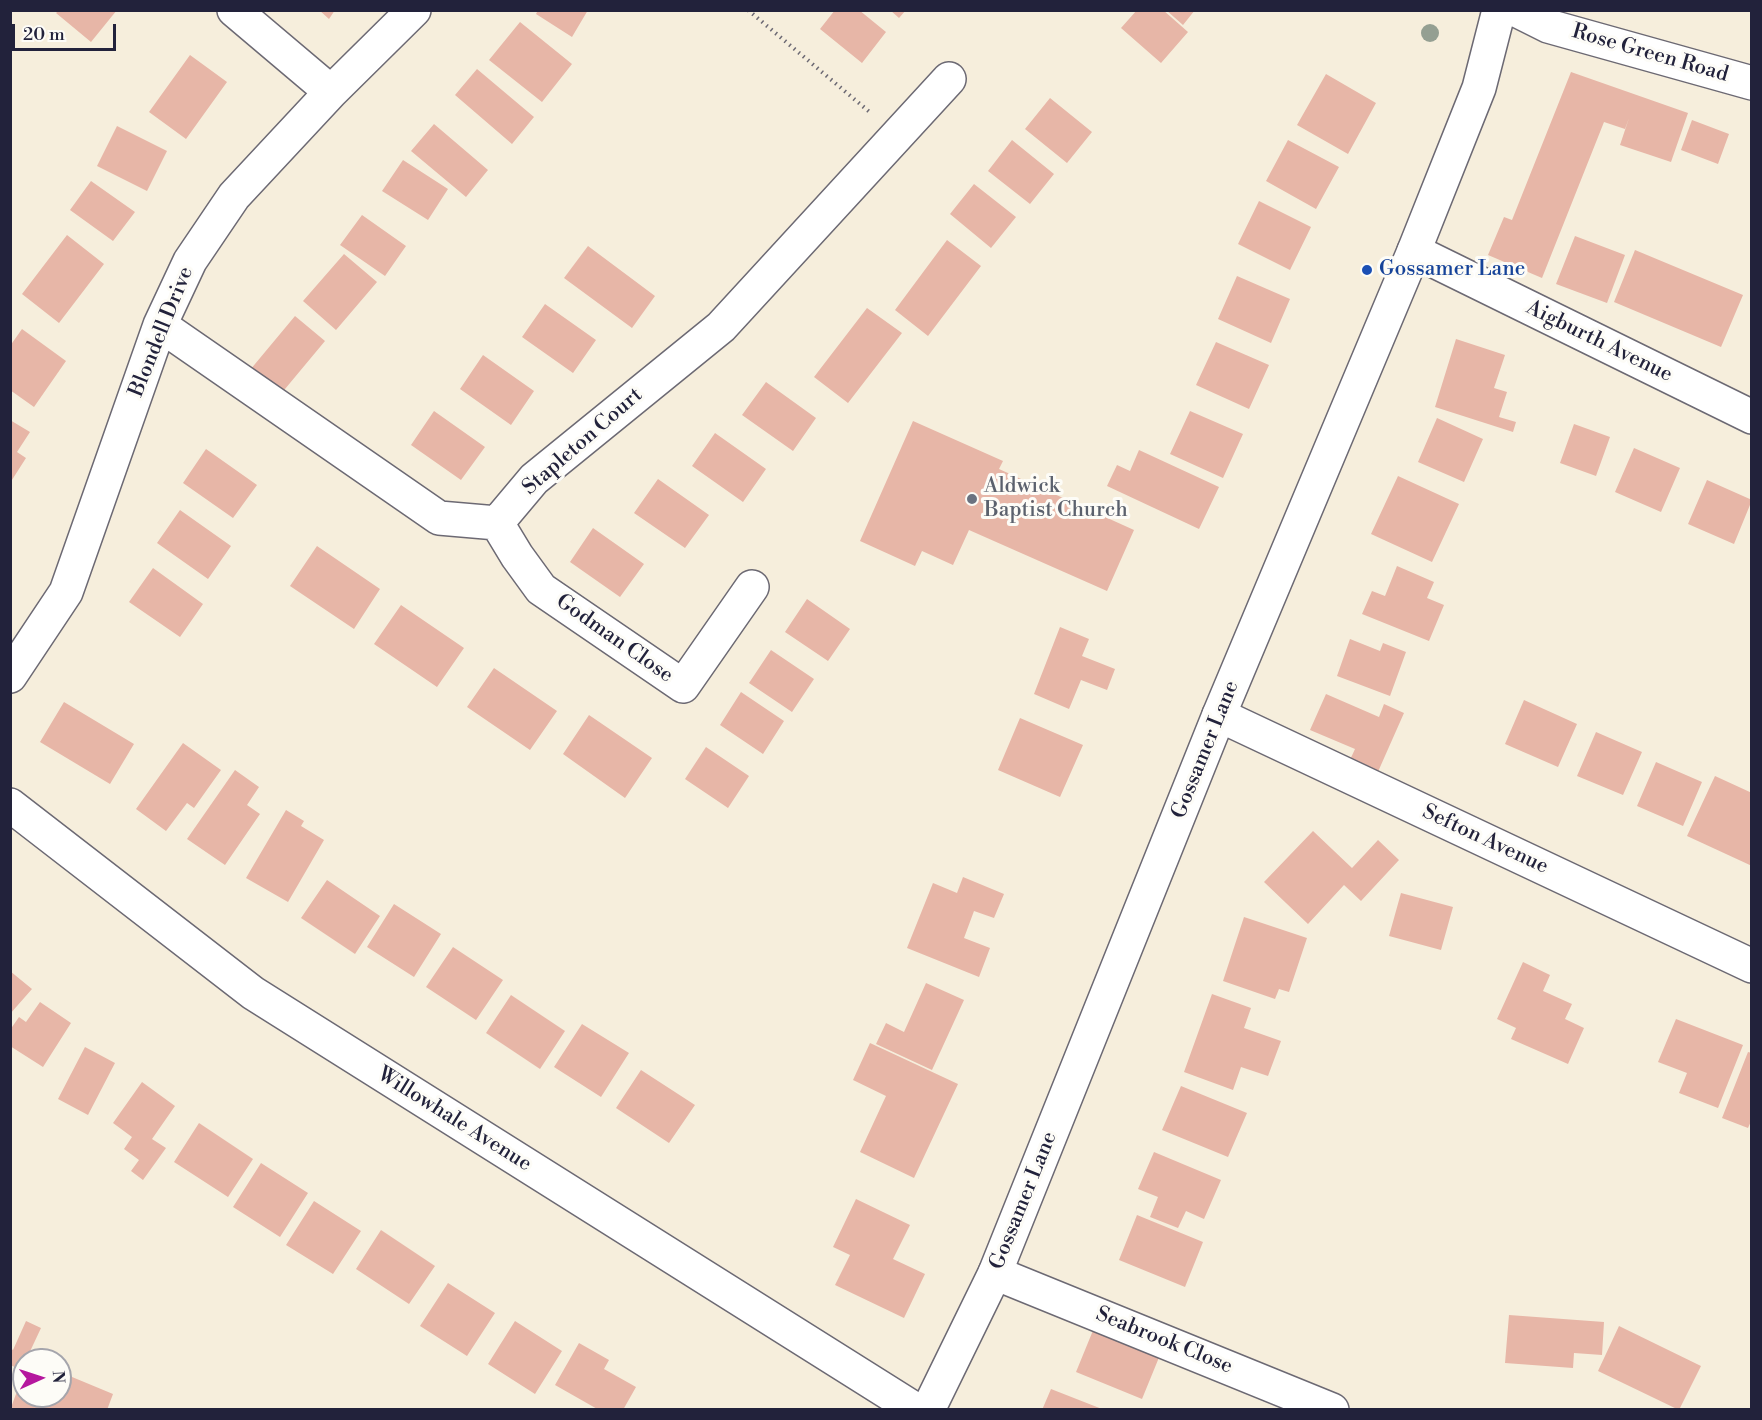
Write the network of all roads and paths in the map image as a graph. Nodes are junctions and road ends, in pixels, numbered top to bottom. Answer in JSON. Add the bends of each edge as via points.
{"nodes":[{"id":1,"x":234,"y":10,"type":"edge"},
{"id":2,"x":414,"y":10,"type":"edge"},
{"id":3,"x":748,"y":10,"type":"edge"},
{"id":4,"x":1499,"y":10,"type":"edge"},
{"id":5,"x":1516,"y":10,"type":"edge"},
{"id":6,"x":949,"y":79,"type":"dead end"},
{"id":7,"x":1752,"y":83,"type":"edge"},
{"id":8,"x":331,"y":92,"type":"junction"},
{"id":9,"x":897,"y":135,"type":"junction"},
{"id":10,"x":1413,"y":250,"type":"junction"},
{"id":11,"x":160,"y":325,"type":"junction"},
{"id":12,"x":1752,"y":417,"type":"edge"},
{"id":13,"x":497,"y":523,"type":"junction"},
{"id":14,"x":752,"y":587,"type":"dead end"},
{"id":15,"x":10,"y":676,"type":"edge"},
{"id":16,"x":1219,"y":715,"type":"junction"},
{"id":17,"x":10,"y":805,"type":"edge"},
{"id":18,"x":1752,"y":966,"type":"edge"},
{"id":19,"x":995,"y":1273,"type":"junction"},
{"id":20,"x":916,"y":1410,"type":"edge"},
{"id":21,"x":928,"y":1410,"type":"edge"},
{"id":22,"x":1332,"y":1410,"type":"edge"}],
"edges":[{"from":1,"to":8,"type":"street"},
{"from":2,"to":8,"type":"street","name":"Blondell Drive"},
{"from":3,"to":9,"type":"path"},
{"from":4,"to":10,"type":"street","name":"Gossamer Lane","via":[[1479,88]]},
{"from":5,"to":7,"type":"street","name":"Rose Green Road","via":[[1548,26]]},
{"from":6,"to":9,"type":"street","name":"Stapleton Court"},
{"from":8,"to":11,"type":"street","name":"Blondell Drive","via":[[234,196],[190,261]]},
{"from":9,"to":13,"type":"street","name":"Stapleton Court","via":[[721,327],[534,479]]},
{"from":10,"to":12,"type":"street","name":"Aigburth Avenue"},
{"from":10,"to":16,"type":"street","name":"Gossamer Lane"},
{"from":11,"to":13,"type":"street","via":[[439,518]]},
{"from":11,"to":15,"type":"street","name":"Blondell Drive","via":[[66,592]]},
{"from":13,"to":14,"type":"street","name":"Godman Close","via":[[541,589],[683,687]]},
{"from":16,"to":18,"type":"street","name":"Sefton Avenue"},
{"from":16,"to":19,"type":"street","name":"Gossamer Lane"},
{"from":17,"to":20,"type":"street","name":"Willowhale Avenue","via":[[252,993]]},
{"from":19,"to":21,"type":"street","name":"Gossamer Lane"},
{"from":19,"to":22,"type":"street","name":"Seabrook Close"}]}
